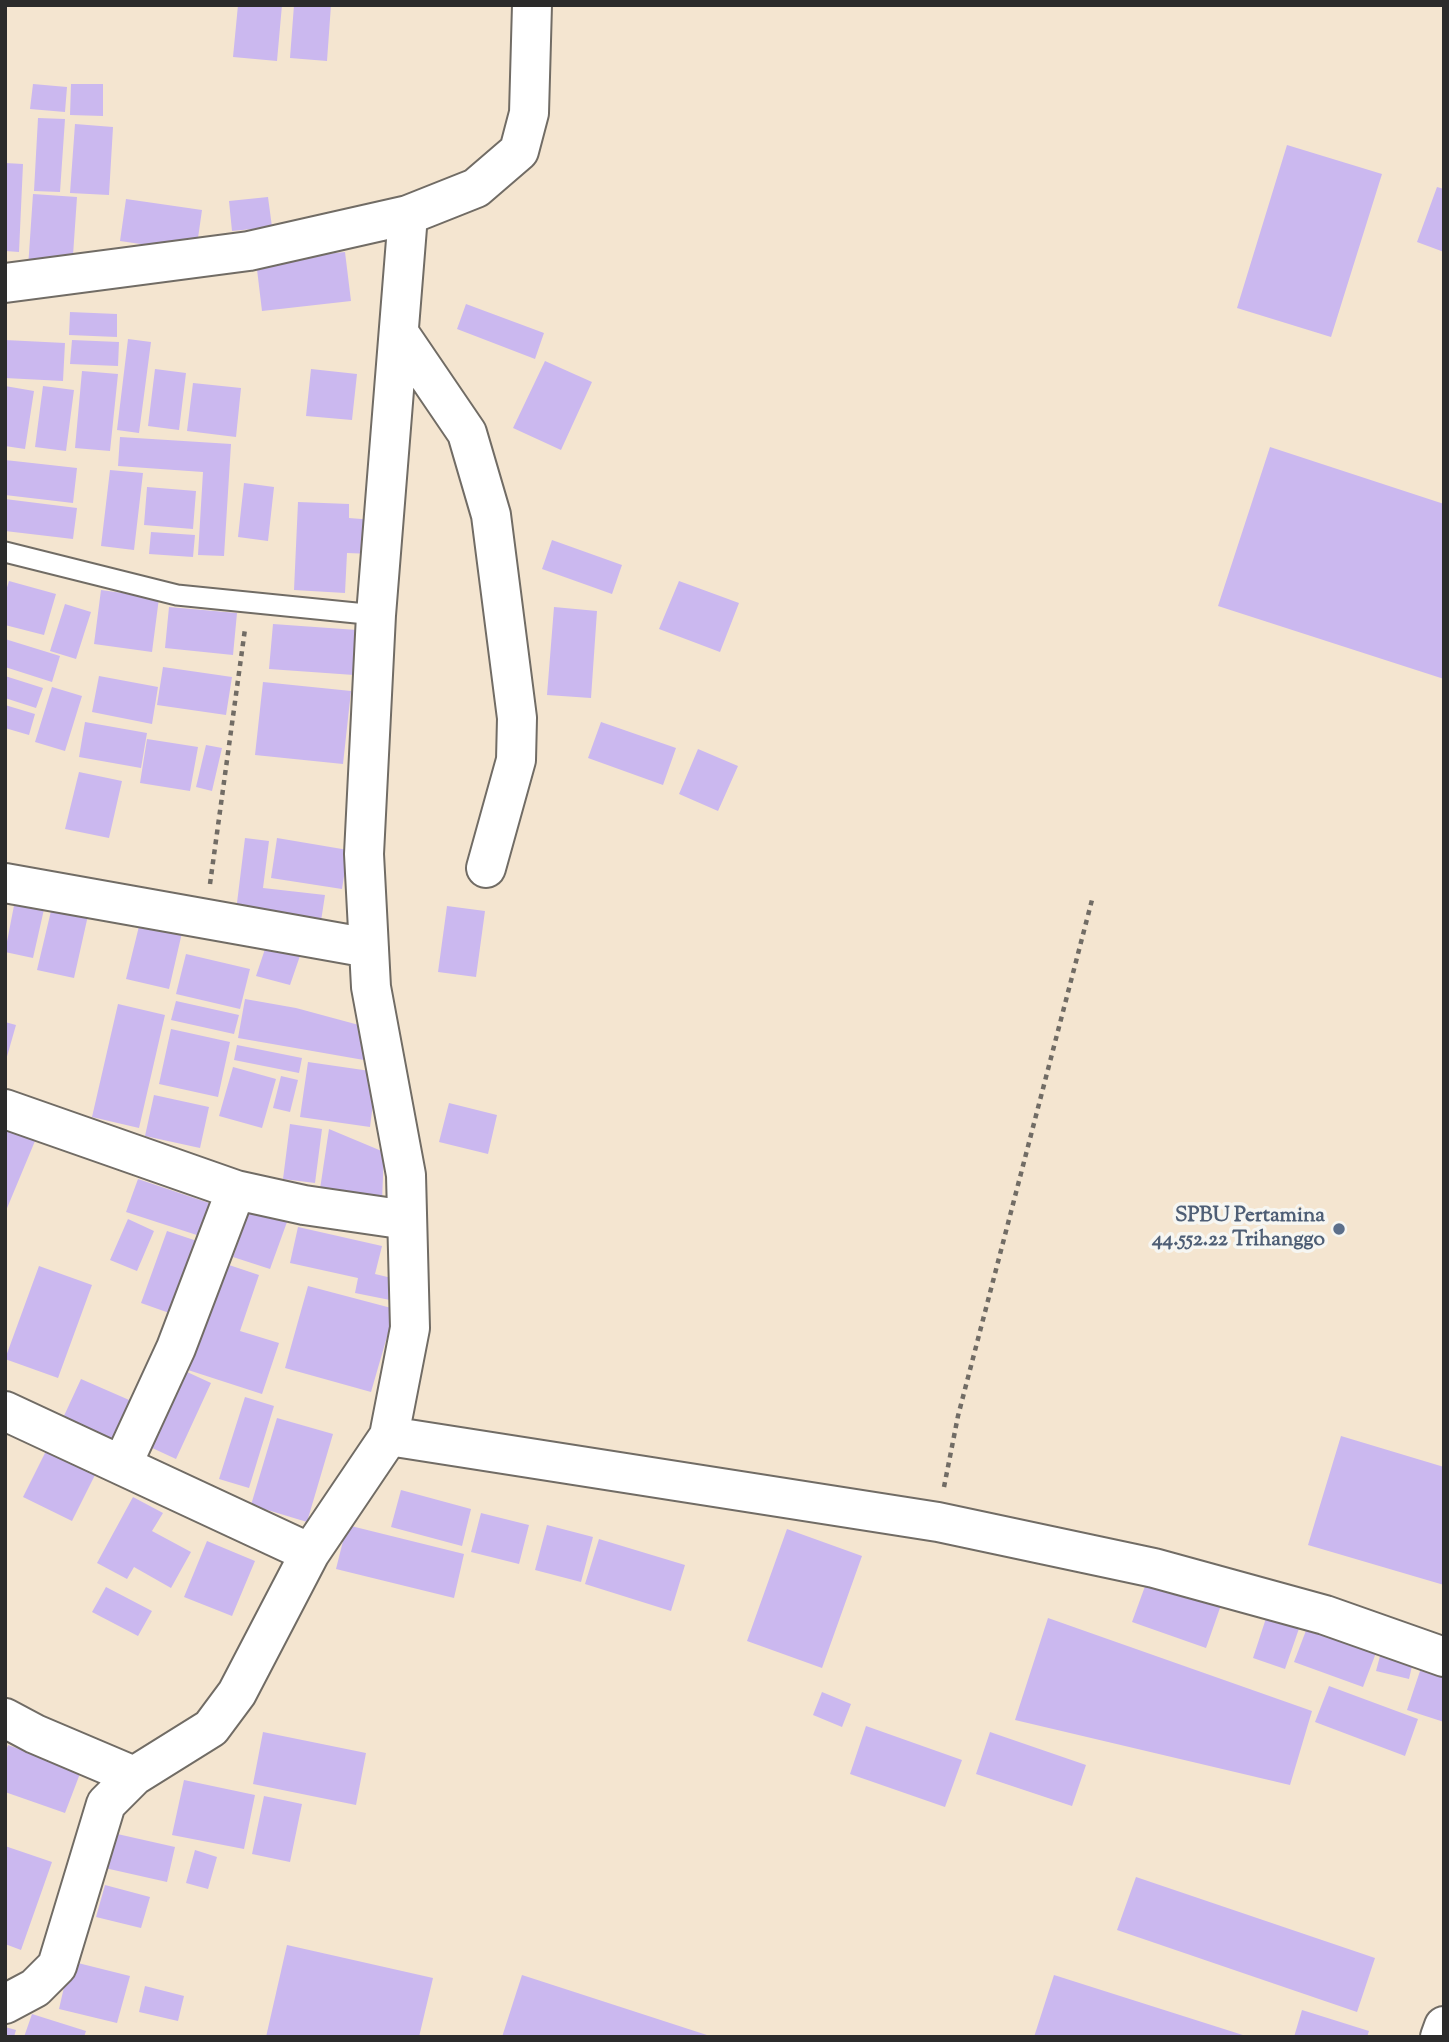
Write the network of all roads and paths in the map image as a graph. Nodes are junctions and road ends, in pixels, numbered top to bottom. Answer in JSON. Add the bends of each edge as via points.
{"nodes":[{"id":1,"x":533,"y":5,"type":"edge"},
{"id":2,"x":408,"y":215,"type":"junction"},
{"id":3,"x":5,"y":283,"type":"edge"},
{"id":4,"x":399,"y":332,"type":"junction"},
{"id":5,"x":5,"y":552,"type":"edge"},
{"id":6,"x":248,"y":604,"type":"junction"},
{"id":7,"x":376,"y":615,"type":"junction"},
{"id":8,"x":486,"y":868,"type":"dead end"},
{"id":9,"x":5,"y":883,"type":"edge"},
{"id":10,"x":1094,"y":896,"type":"dead end"},
{"id":11,"x":206,"y":918,"type":"junction"},
{"id":12,"x":369,"y":948,"type":"junction"},
{"id":13,"x":5,"y":1109,"type":"edge"},
{"id":14,"x":236,"y":1190,"type":"junction"},
{"id":15,"x":407,"y":1220,"type":"junction"},
{"id":16,"x":5,"y":1411,"type":"edge"},
{"id":17,"x":389,"y":1436,"type":"junction"},
{"id":18,"x":122,"y":1465,"type":"junction"},
{"id":19,"x":938,"y":1522,"type":"junction"},
{"id":20,"x":310,"y":1553,"type":"junction"},
{"id":21,"x":1444,"y":1657,"type":"edge"},
{"id":22,"x":5,"y":1718,"type":"edge"},
{"id":23,"x":134,"y":1776,"type":"junction"},
{"id":24,"x":5,"y":2004,"type":"edge"},
{"id":25,"x":1444,"y":2026,"type":"edge"},
{"id":26,"x":1440,"y":2037,"type":"edge"}],
"edges":[{"from":1,"to":2,"type":"street","via":[[529,113],[519,151],[476,188]]},
{"from":2,"to":3,"type":"street","via":[[248,251]]},
{"from":2,"to":4,"type":"street"},
{"from":4,"to":7,"type":"street"},
{"from":4,"to":8,"type":"street","via":[[467,433],[491,514],[517,718],[516,760]]},
{"from":5,"to":6,"type":"lane","via":[[177,595]]},
{"from":6,"to":7,"type":"lane"},
{"from":6,"to":11,"type":"path"},
{"from":7,"to":12,"type":"street","via":[[364,854]]},
{"from":9,"to":11,"type":"street"},
{"from":10,"to":19,"type":"path","via":[[958,1416]]},
{"from":11,"to":12,"type":"street"},
{"from":12,"to":15,"type":"street","via":[[371,987],[406,1175]]},
{"from":13,"to":14,"type":"street"},
{"from":14,"to":15,"type":"street"},
{"from":14,"to":18,"type":"street","via":[[176,1348]]},
{"from":15,"to":17,"type":"street","via":[[410,1328]]},
{"from":16,"to":18,"type":"street"},
{"from":17,"to":19,"type":"street"},
{"from":17,"to":20,"type":"street"},
{"from":18,"to":20,"type":"street"},
{"from":19,"to":21,"type":"street","via":[[1167,1572],[1325,1615]]},
{"from":20,"to":23,"type":"street","via":[[237,1693],[211,1728]]},
{"from":22,"to":23,"type":"street"},
{"from":23,"to":24,"type":"street","via":[[106,1804],[57,1966],[35,1988]]},
{"from":25,"to":26,"type":"street"}]}
